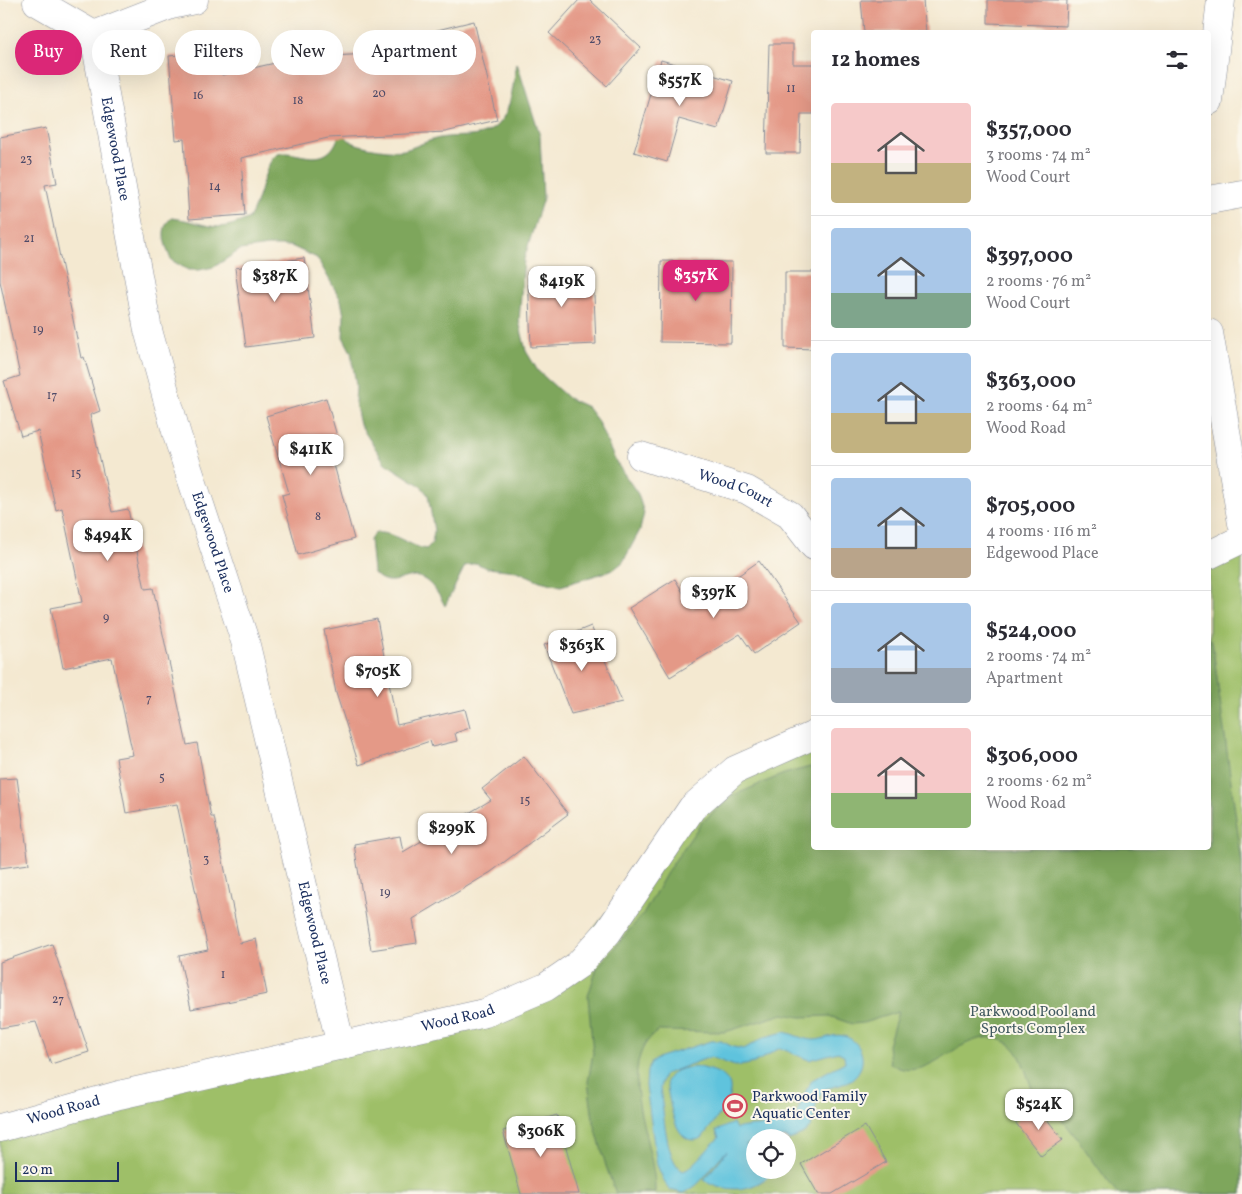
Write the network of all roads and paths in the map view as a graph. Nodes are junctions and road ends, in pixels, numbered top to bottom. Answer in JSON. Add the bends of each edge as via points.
{"nodes":[{"id":1,"x":194,"y":0,"type":"edge"},
{"id":2,"x":1221,"y":0,"type":"edge"},
{"id":3,"x":37,"y":2,"type":"dead end"},
{"id":4,"x":109,"y":30,"type":"edge"},
{"id":5,"x":92,"y":35,"type":"edge"},
{"id":6,"x":101,"y":75,"type":"edge"},
{"id":7,"x":1211,"y":84,"type":"edge"},
{"id":8,"x":1242,"y":194,"type":"edge"},
{"id":9,"x":1211,"y":200,"type":"edge"},
{"id":10,"x":1211,"y":345,"type":"edge"},
{"id":11,"x":641,"y":456,"type":"dead end"},
{"id":12,"x":1242,"y":523,"type":"edge"},
{"id":13,"x":1242,"y":539,"type":"edge"},
{"id":14,"x":811,"y":542,"type":"edge"},
{"id":15,"x":1211,"y":554,"type":"edge"},
{"id":16,"x":811,"y":736,"type":"edge"},
{"id":17,"x":341,"y":1046,"type":"junction"},
{"id":18,"x":0,"y":1128,"type":"edge"}],
"edges":[{"from":1,"to":4,"type":"street","via":[[171,5]]},
{"from":2,"to":7,"type":"street"},
{"from":3,"to":5,"type":"street"},
{"from":6,"to":17,"type":"street","name":"Edgewood Place","via":[[148,330],[177,435],[245,641]]},
{"from":8,"to":9,"type":"street"},
{"from":10,"to":12,"type":"street"},
{"from":11,"to":14,"type":"street","name":"Wood Court","via":[[747,490],[790,516]]},
{"from":13,"to":15,"type":"street"},
{"from":16,"to":17,"type":"street","name":"Wood Road","via":[[735,770],[692,808],[608,932],[578,965],[546,988],[485,1013]]},
{"from":17,"to":18,"type":"street","name":"Wood Road","via":[[119,1095]]}]}
